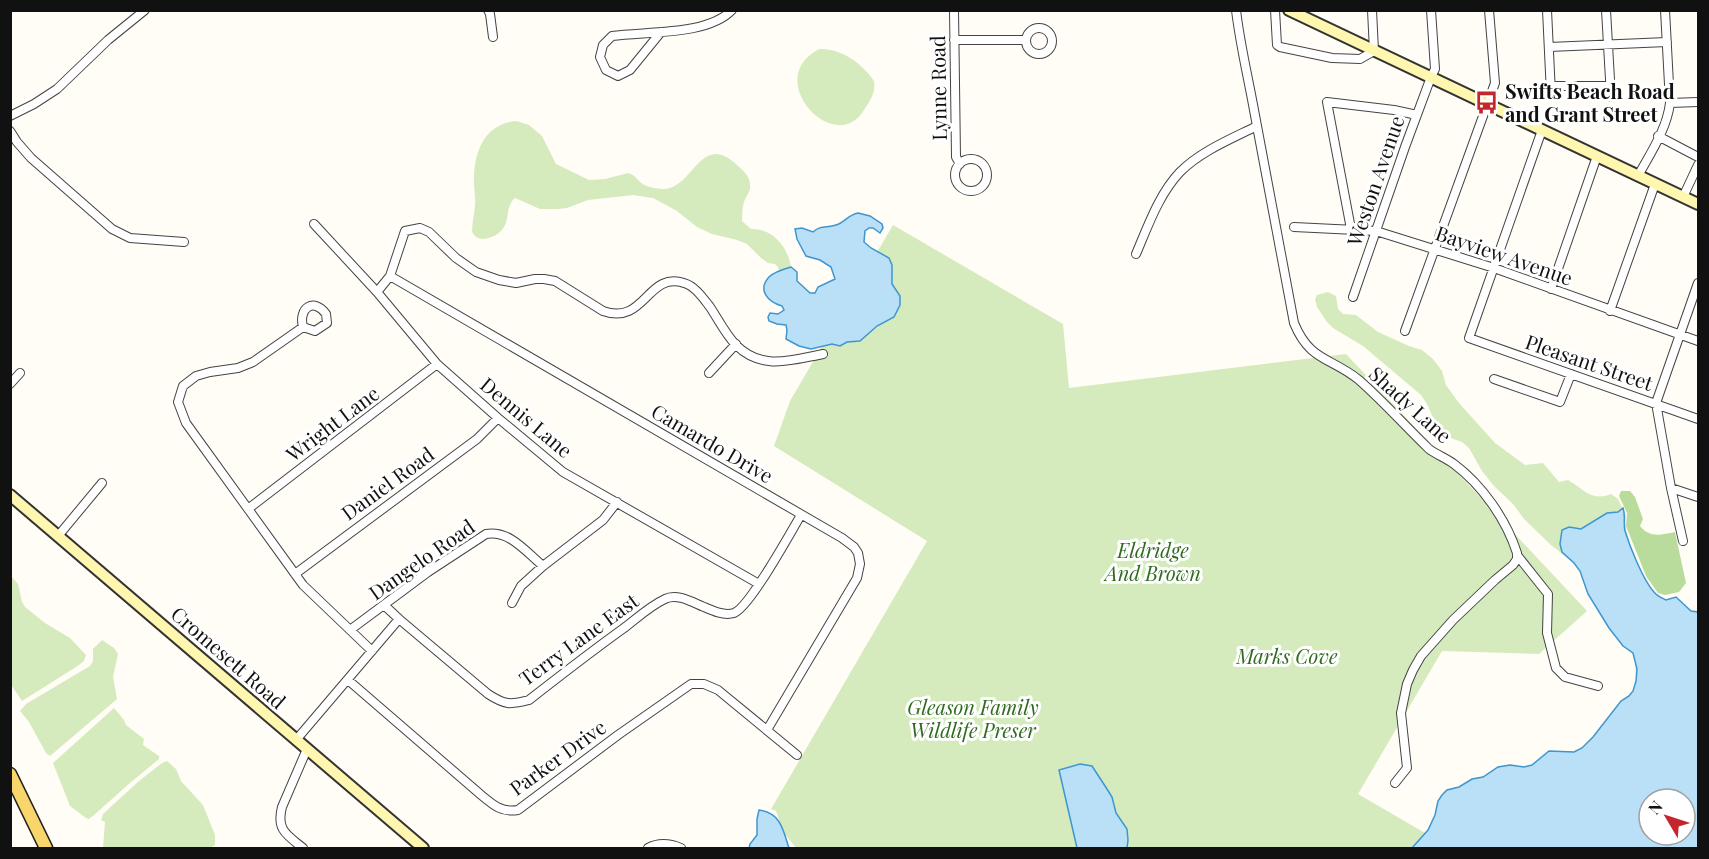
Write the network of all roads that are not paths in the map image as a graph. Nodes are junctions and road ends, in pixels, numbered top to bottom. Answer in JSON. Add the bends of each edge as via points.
{"nodes":[{"id":1,"x":145,"y":10,"type":"edge"},
{"id":2,"x":488,"y":10,"type":"edge"},
{"id":3,"x":732,"y":10,"type":"edge"},
{"id":4,"x":954,"y":10,"type":"edge"},
{"id":5,"x":1236,"y":10,"type":"edge"},
{"id":6,"x":1275,"y":10,"type":"edge"},
{"id":7,"x":1290,"y":10,"type":"edge"},
{"id":8,"x":1314,"y":10,"type":"edge"},
{"id":9,"x":1372,"y":10,"type":"edge"},
{"id":10,"x":1431,"y":10,"type":"edge"},
{"id":11,"x":1489,"y":10,"type":"edge"},
{"id":12,"x":1547,"y":10,"type":"edge"},
{"id":13,"x":1606,"y":10,"type":"edge"},
{"id":14,"x":1665,"y":10,"type":"edge"},
{"id":15,"x":1314,"y":22,"type":"junction"},
{"id":16,"x":661,"y":32,"type":"junction"},
{"id":17,"x":494,"y":38,"type":"dead end"},
{"id":18,"x":954,"y":40,"type":"junction"},
{"id":19,"x":1026,"y":40,"type":"dead end"},
{"id":20,"x":1667,"y":42,"type":"junction"},
{"id":21,"x":1608,"y":46,"type":"junction"},
{"id":22,"x":1550,"y":47,"type":"junction"},
{"id":23,"x":1374,"y":51,"type":"junction"},
{"id":24,"x":1431,"y":77,"type":"junction"},
{"id":25,"x":1611,"y":86,"type":"junction"},
{"id":26,"x":1611,"y":97,"type":"dead end"},
{"id":27,"x":1698,"y":102,"type":"edge"},
{"id":28,"x":1670,"y":103,"type":"junction"},
{"id":29,"x":1487,"y":104,"type":"junction"},
{"id":30,"x":1417,"y":115,"type":"junction"},
{"id":31,"x":10,"y":116,"type":"edge"},
{"id":32,"x":1257,"y":126,"type":"junction"},
{"id":33,"x":1542,"y":130,"type":"junction"},
{"id":34,"x":10,"y":131,"type":"edge"},
{"id":35,"x":1658,"y":136,"type":"junction"},
{"id":36,"x":1597,"y":156,"type":"junction"},
{"id":37,"x":1698,"y":157,"type":"edge"},
{"id":38,"x":960,"y":164,"type":"junction"},
{"id":39,"x":1698,"y":165,"type":"edge"},
{"id":40,"x":1638,"y":176,"type":"junction"},
{"id":41,"x":1655,"y":184,"type":"junction"},
{"id":42,"x":1683,"y":197,"type":"junction"},
{"id":43,"x":1698,"y":204,"type":"edge"},
{"id":44,"x":314,"y":225,"type":"dead end"},
{"id":45,"x":1294,"y":227,"type":"dead end"},
{"id":46,"x":1351,"y":229,"type":"junction"},
{"id":47,"x":1376,"y":231,"type":"junction"},
{"id":48,"x":184,"y":242,"type":"dead end"},
{"id":49,"x":1436,"y":249,"type":"junction"},
{"id":50,"x":1136,"y":254,"type":"dead end"},
{"id":51,"x":1494,"y":268,"type":"junction"},
{"id":52,"x":390,"y":276,"type":"junction"},
{"id":53,"x":1698,"y":283,"type":"edge"},
{"id":54,"x":1551,"y":289,"type":"junction"},
{"id":55,"x":376,"y":292,"type":"junction"},
{"id":56,"x":1353,"y":297,"type":"dead end"},
{"id":57,"x":1610,"y":310,"type":"junction"},
{"id":58,"x":303,"y":327,"type":"dead end"},
{"id":59,"x":1405,"y":331,"type":"dead end"},
{"id":60,"x":1679,"y":334,"type":"junction"},
{"id":61,"x":1698,"y":341,"type":"edge"},
{"id":62,"x":736,"y":344,"type":"junction"},
{"id":63,"x":823,"y":354,"type":"dead end"},
{"id":64,"x":438,"y":364,"type":"junction"},
{"id":65,"x":709,"y":373,"type":"dead end"},
{"id":66,"x":20,"y":374,"type":"dead end"},
{"id":67,"x":1571,"y":374,"type":"junction"},
{"id":68,"x":1494,"y":379,"type":"dead end"},
{"id":69,"x":10,"y":384,"type":"edge"},
{"id":70,"x":1656,"y":403,"type":"junction"},
{"id":71,"x":498,"y":418,"type":"junction"},
{"id":72,"x":1698,"y":419,"type":"edge"},
{"id":73,"x":102,"y":483,"type":"dead end"},
{"id":74,"x":1671,"y":488,"type":"junction"},
{"id":75,"x":10,"y":495,"type":"edge"},
{"id":76,"x":1698,"y":497,"type":"edge"},
{"id":77,"x":617,"y":502,"type":"junction"},
{"id":78,"x":248,"y":509,"type":"junction"},
{"id":79,"x":801,"y":515,"type":"junction"},
{"id":80,"x":58,"y":536,"type":"junction"},
{"id":81,"x":1683,"y":541,"type":"dead end"},
{"id":82,"x":1517,"y":555,"type":"junction"},
{"id":83,"x":543,"y":566,"type":"junction"},
{"id":84,"x":295,"y":574,"type":"junction"},
{"id":85,"x":759,"y":584,"type":"junction"},
{"id":86,"x":512,"y":603,"type":"dead end"},
{"id":87,"x":384,"y":606,"type":"junction"},
{"id":88,"x":399,"y":619,"type":"junction"},
{"id":89,"x":351,"y":630,"type":"junction"},
{"id":90,"x":372,"y":651,"type":"junction"},
{"id":91,"x":348,"y":680,"type":"junction"},
{"id":92,"x":1598,"y":686,"type":"dead end"},
{"id":93,"x":767,"y":730,"type":"junction"},
{"id":94,"x":296,"y":740,"type":"junction"},
{"id":95,"x":307,"y":749,"type":"junction"},
{"id":96,"x":797,"y":755,"type":"dead end"},
{"id":97,"x":10,"y":774,"type":"edge"},
{"id":98,"x":1395,"y":783,"type":"dead end"},
{"id":99,"x":46,"y":849,"type":"edge"},
{"id":100,"x":303,"y":849,"type":"edge"},
{"id":101,"x":423,"y":849,"type":"edge"},
{"id":102,"x":648,"y":849,"type":"edge"},
{"id":103,"x":681,"y":849,"type":"edge"}],
"edges":[{"from":1,"to":31,"type":"street","via":[[57,88]]},
{"from":2,"to":17,"type":"street"},
{"from":3,"to":16,"type":"street","via":[[726,17],[701,27]]},
{"from":4,"to":18,"type":"street","name":"Lynne Road"},
{"from":5,"to":32,"type":"street","name":"Shady Lane"},
{"from":6,"to":23,"type":"street","via":[[1277,45],[1332,58],[1360,59]]},
{"from":7,"to":15,"type":"street"},
{"from":8,"to":15,"type":"street"},
{"from":9,"to":23,"type":"street"},
{"from":10,"to":24,"type":"street","name":"Weston Avenue","via":[[1436,62]]},
{"from":11,"to":29,"type":"street","via":[[1496,83]]},
{"from":12,"to":22,"type":"street"},
{"from":13,"to":21,"type":"street"},
{"from":14,"to":20,"type":"street"},
{"from":15,"to":23,"type":"street"},
{"from":16,"to":16,"type":"street","via":[[612,36],[603,45],[600,57],[606,70],[618,76],[630,70]]},
{"from":18,"to":19,"type":"street"},
{"from":18,"to":38,"type":"street","name":"Lynne Road","via":[[956,157]]},
{"from":20,"to":21,"type":"street"},
{"from":20,"to":28,"type":"street"},
{"from":21,"to":22,"type":"street"},
{"from":21,"to":25,"type":"street"},
{"from":22,"to":25,"type":"street","via":[[1551,90]]},
{"from":23,"to":24,"type":"street"},
{"from":24,"to":29,"type":"street"},
{"from":24,"to":30,"type":"street","name":"Weston Avenue"},
{"from":25,"to":26,"type":"street"},
{"from":27,"to":28,"type":"street"},
{"from":28,"to":35,"type":"street"},
{"from":29,"to":33,"type":"street"},
{"from":29,"to":49,"type":"street"},
{"from":30,"to":46,"type":"street","via":[[1327,102]]},
{"from":30,"to":47,"type":"street","name":"Weston Avenue"},
{"from":32,"to":50,"type":"street","via":[[1181,171],[1158,205]]},
{"from":32,"to":82,"type":"street","name":"Shady Lane","via":[[1287,290],[1300,337],[1324,360],[1357,379],[1439,456],[1466,475],[1498,513]]},
{"from":33,"to":36,"type":"street"},
{"from":33,"to":51,"type":"street"},
{"from":34,"to":48,"type":"street","via":[[31,158],[112,229],[130,238]]},
{"from":35,"to":37,"type":"street"},
{"from":35,"to":40,"type":"street"},
{"from":36,"to":40,"type":"street"},
{"from":36,"to":54,"type":"street"},
{"from":38,"to":38,"type":"street","name":"Lynne Road","via":[[956,175],[960,187],[971,191],[983,186],[987,175],[983,164],[971,159]]},
{"from":39,"to":42,"type":"street"},
{"from":40,"to":41,"type":"street"},
{"from":41,"to":42,"type":"street"},
{"from":41,"to":57,"type":"street"},
{"from":42,"to":43,"type":"street"},
{"from":44,"to":55,"type":"street","name":"Dennis Lane"},
{"from":45,"to":46,"type":"street","name":"Bayview Avenue"},
{"from":46,"to":47,"type":"street","name":"Bayview Avenue"},
{"from":47,"to":49,"type":"street","name":"Bayview Avenue"},
{"from":47,"to":56,"type":"street","name":"Weston Avenue"},
{"from":49,"to":51,"type":"street","name":"Bayview Avenue"},
{"from":49,"to":59,"type":"street"},
{"from":51,"to":54,"type":"street","name":"Bayview Avenue"},
{"from":51,"to":67,"type":"street","name":"Pleasant Street","via":[[1469,338]]},
{"from":52,"to":55,"type":"street"},
{"from":52,"to":62,"type":"street","via":[[405,231],[420,228],[476,272],[516,283],[535,279],[555,281],[610,313],[635,309],[664,283],[685,283],[698,292]]},
{"from":52,"to":79,"type":"street","name":"Camardo Drive"},
{"from":53,"to":60,"type":"street"},
{"from":54,"to":57,"type":"street","name":"Bayview Avenue"},
{"from":55,"to":64,"type":"street","name":"Dennis Lane"},
{"from":57,"to":60,"type":"street","name":"Bayview Avenue"},
{"from":58,"to":78,"type":"street","via":[[253,362],[196,376],[183,386],[178,402],[186,423]]},
{"from":60,"to":61,"type":"street","name":"Bayview Avenue"},
{"from":60,"to":70,"type":"street"},
{"from":62,"to":63,"type":"street","via":[[768,362]]},
{"from":62,"to":65,"type":"street"},
{"from":64,"to":71,"type":"street","name":"Dennis Lane"},
{"from":64,"to":78,"type":"street","name":"Wright Lane"},
{"from":66,"to":69,"type":"street"},
{"from":67,"to":68,"type":"street","via":[[1560,402]]},
{"from":67,"to":70,"type":"street","name":"Pleasant Street"},
{"from":70,"to":72,"type":"street","name":"Pleasant Street"},
{"from":70,"to":74,"type":"street"},
{"from":71,"to":77,"type":"street","name":"Dennis Lane","via":[[563,472]]},
{"from":71,"to":84,"type":"street","name":"Daniel Road","via":[[477,439]]},
{"from":73,"to":80,"type":"street"},
{"from":74,"to":76,"type":"street"},
{"from":74,"to":81,"type":"street"},
{"from":75,"to":80,"type":"street","name":"Cromesett Road"},
{"from":77,"to":83,"type":"street","via":[[603,520]]},
{"from":77,"to":85,"type":"street","name":"Dennis Lane"},
{"from":78,"to":84,"type":"street"},
{"from":79,"to":85,"type":"street","name":"Terry Lane East"},
{"from":79,"to":93,"type":"street","name":"Camardo Drive","via":[[854,547],[860,569]]},
{"from":80,"to":94,"type":"street","name":"Cromesett Road"},
{"from":82,"to":92,"type":"street","name":"Shady Lane","via":[[1548,594],[1547,633],[1556,669],[1565,677]]},
{"from":82,"to":98,"type":"street","via":[[1510,568],[1435,639],[1413,669],[1401,714],[1407,768]]},
{"from":83,"to":86,"type":"street","via":[[521,586]]},
{"from":83,"to":87,"type":"street","name":"Dangelo Road","via":[[506,535],[492,532],[428,572]]},
{"from":84,"to":89,"type":"street"},
{"from":85,"to":88,"type":"street","name":"Terry Lane East","via":[[734,613],[719,613],[682,598],[668,598],[530,700],[513,704],[488,694]]},
{"from":87,"to":88,"type":"street"},
{"from":87,"to":89,"type":"street","name":"Dangelo Road"},
{"from":88,"to":90,"type":"street"},
{"from":89,"to":90,"type":"street"},
{"from":90,"to":91,"type":"street"},
{"from":91,"to":93,"type":"street","name":"Parker Drive","via":[[480,794],[498,808],[510,811],[518,810],[691,684],[718,690]]},
{"from":91,"to":94,"type":"street"},
{"from":93,"to":96,"type":"street","name":"Parker Drive"},
{"from":94,"to":95,"type":"street","name":"Cromesett Road"},
{"from":95,"to":100,"type":"street","via":[[279,817],[284,832]]},
{"from":95,"to":101,"type":"street","name":"Cromesett Road"},
{"from":97,"to":99,"type":"main road"},
{"from":102,"to":103,"type":"street","via":[[660,844]]}]}
